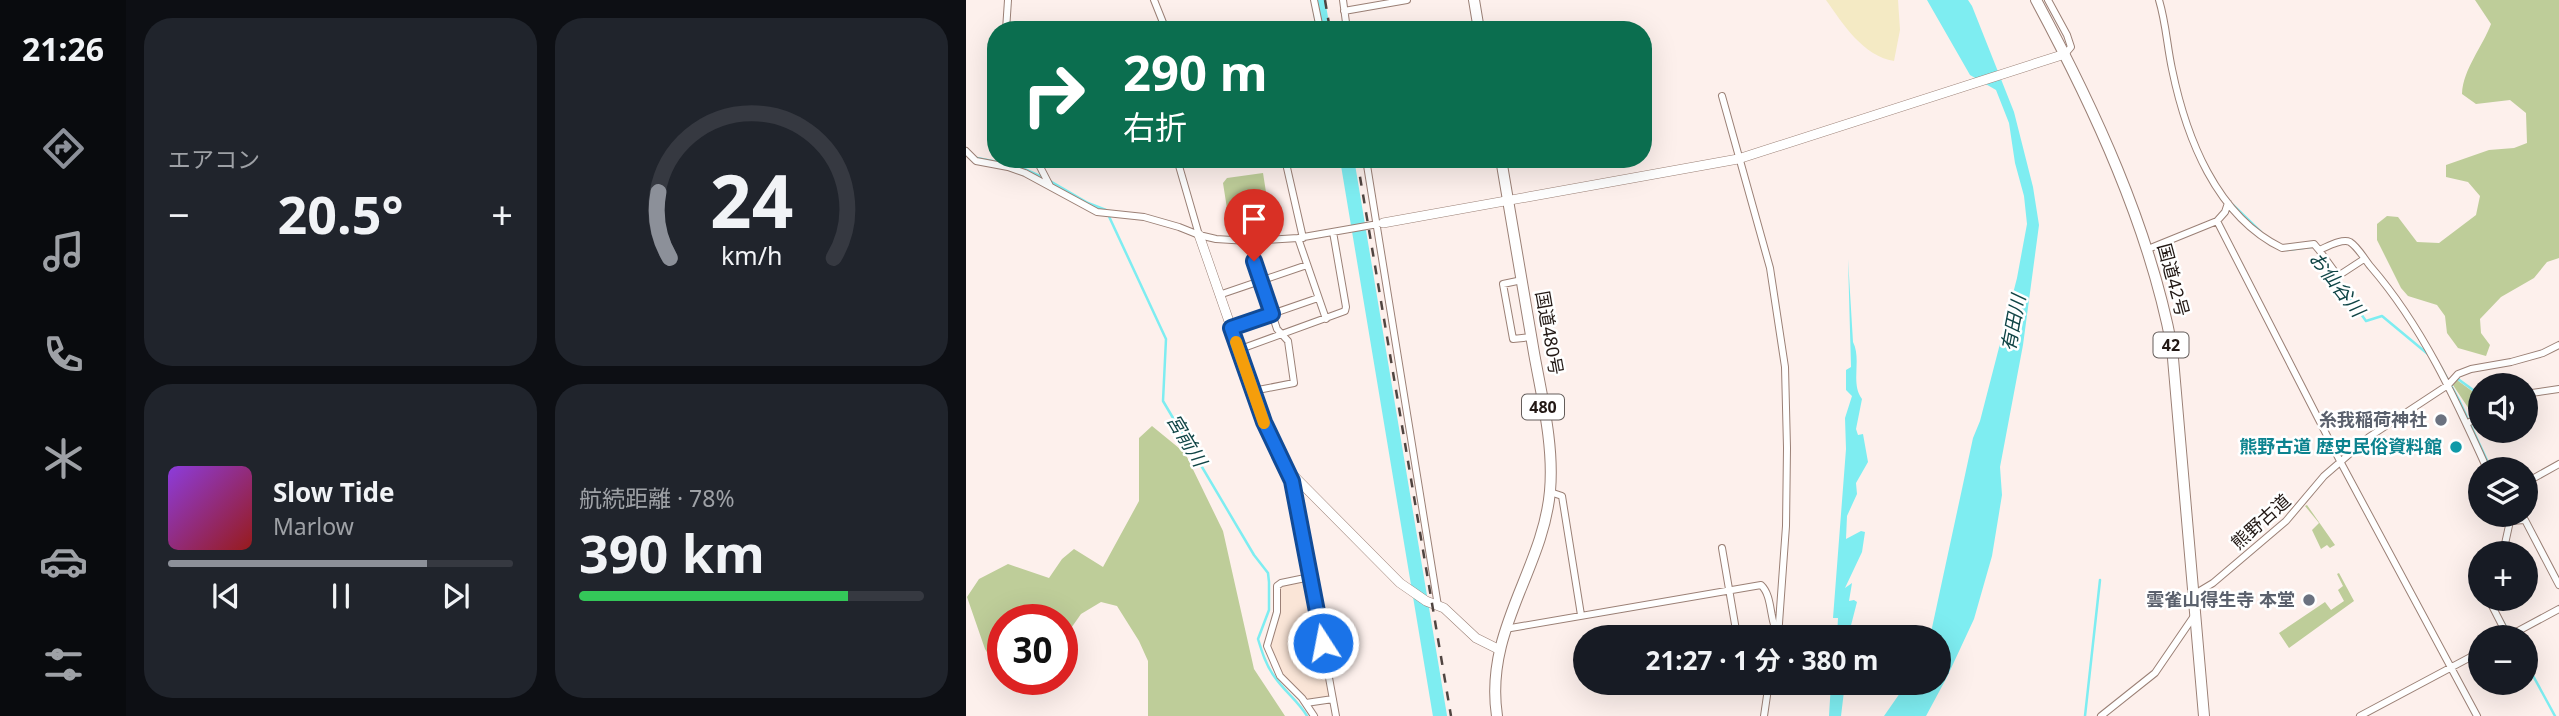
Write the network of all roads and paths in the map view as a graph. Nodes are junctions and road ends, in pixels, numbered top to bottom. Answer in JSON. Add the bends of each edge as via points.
{"nodes":[{"id":1,"x":1008,"y":0,"type":"edge"},
{"id":2,"x":1154,"y":0,"type":"edge"},
{"id":3,"x":1314,"y":0,"type":"edge"},
{"id":4,"x":1343,"y":0,"type":"edge"},
{"id":5,"x":1407,"y":0,"type":"edge"},
{"id":6,"x":1474,"y":0,"type":"edge"},
{"id":7,"x":2036,"y":0,"type":"edge"},
{"id":8,"x":2048,"y":0,"type":"edge"},
{"id":9,"x":2159,"y":0,"type":"edge"},
{"id":10,"x":1344,"y":11,"type":"junction"},
{"id":11,"x":1007,"y":21,"type":"edge"},
{"id":12,"x":1162,"y":21,"type":"edge"},
{"id":13,"x":1318,"y":21,"type":"edge"},
{"id":14,"x":1346,"y":21,"type":"edge"},
{"id":15,"x":1478,"y":21,"type":"edge"},
{"id":16,"x":2065,"y":54,"type":"junction"},
{"id":17,"x":1722,"y":96,"type":"dead end"},
{"id":18,"x":966,"y":151,"type":"edge"},
{"id":19,"x":1738,"y":159,"type":"junction"},
{"id":20,"x":987,"y":163,"type":"edge"},
{"id":21,"x":1007,"y":168,"type":"edge"},
{"id":22,"x":1040,"y":168,"type":"edge"},
{"id":23,"x":1180,"y":168,"type":"edge"},
{"id":24,"x":1287,"y":168,"type":"edge"},
{"id":25,"x":1368,"y":168,"type":"edge"},
{"id":26,"x":1503,"y":168,"type":"edge"},
{"id":27,"x":1050,"y":188,"type":"junction"},
{"id":28,"x":1508,"y":200,"type":"junction"},
{"id":29,"x":2228,"y":203,"type":"junction"},
{"id":30,"x":2217,"y":221,"type":"junction"},
{"id":31,"x":1380,"y":224,"type":"junction"},
{"id":32,"x":1333,"y":232,"type":"junction"},
{"id":33,"x":1199,"y":236,"type":"junction"},
{"id":34,"x":1300,"y":238,"type":"junction"},
{"id":35,"x":1248,"y":241,"type":"junction"},
{"id":36,"x":2148,"y":248,"type":"junction"},
{"id":37,"x":2319,"y":250,"type":"junction"},
{"id":38,"x":2364,"y":259,"type":"junction"},
{"id":39,"x":1307,"y":265,"type":"junction"},
{"id":40,"x":1522,"y":280,"type":"junction"},
{"id":41,"x":1261,"y":281,"type":"junction"},
{"id":42,"x":1219,"y":295,"type":"junction"},
{"id":43,"x":1318,"y":298,"type":"junction"},
{"id":44,"x":1272,"y":314,"type":"junction"},
{"id":45,"x":1326,"y":319,"type":"junction"},
{"id":46,"x":1231,"y":328,"type":"junction"},
{"id":47,"x":1282,"y":334,"type":"junction"},
{"id":48,"x":1532,"y":337,"type":"junction"},
{"id":49,"x":2559,"y":345,"type":"edge"},
{"id":50,"x":1238,"y":350,"type":"junction"},
{"id":51,"x":2448,"y":385,"type":"junction"},
{"id":52,"x":2559,"y":388,"type":"edge"},
{"id":53,"x":1253,"y":391,"type":"junction"},
{"id":54,"x":2538,"y":392,"type":"edge"},
{"id":55,"x":2467,"y":423,"type":"joint"},
{"id":56,"x":2482,"y":457,"type":"edge"},
{"id":57,"x":2340,"y":461,"type":"junction"},
{"id":58,"x":2559,"y":464,"type":"edge"},
{"id":59,"x":1289,"y":471,"type":"junction"},
{"id":60,"x":2538,"y":475,"type":"edge"},
{"id":61,"x":1550,"y":492,"type":"junction"},
{"id":62,"x":2529,"y":527,"type":"edge"},
{"id":63,"x":1722,"y":548,"type":"dead end"},
{"id":64,"x":1310,"y":577,"type":"junction"},
{"id":65,"x":2559,"y":585,"type":"edge"},
{"id":66,"x":1730,"y":589,"type":"junction"},
{"id":67,"x":2193,"y":595,"type":"junction"},
{"id":68,"x":1438,"y":606,"type":"junction"},
{"id":69,"x":2559,"y":609,"type":"edge"},
{"id":70,"x":1581,"y":615,"type":"junction"},
{"id":71,"x":2195,"y":615,"type":"junction"},
{"id":72,"x":1735,"y":625,"type":"edge"},
{"id":73,"x":1772,"y":625,"type":"edge"},
{"id":74,"x":1779,"y":625,"type":"edge"},
{"id":75,"x":2530,"y":625,"type":"edge"},
{"id":76,"x":1505,"y":629,"type":"junction"},
{"id":77,"x":1498,"y":649,"type":"junction"},
{"id":78,"x":2468,"y":658,"type":"edge"},
{"id":79,"x":2451,"y":667,"type":"junction"},
{"id":80,"x":1767,"y":695,"type":"edge"},
{"id":81,"x":1333,"y":699,"type":"junction"},
{"id":82,"x":1306,"y":703,"type":"junction"},
{"id":83,"x":1314,"y":716,"type":"edge"},
{"id":84,"x":1336,"y":716,"type":"edge"},
{"id":85,"x":1497,"y":716,"type":"edge"},
{"id":86,"x":1765,"y":716,"type":"edge"},
{"id":87,"x":2101,"y":716,"type":"edge"},
{"id":88,"x":2204,"y":716,"type":"edge"},
{"id":89,"x":2360,"y":716,"type":"edge"},
{"id":90,"x":2477,"y":716,"type":"edge"}],
"edges":[{"from":1,"to":11,"type":"street"},
{"from":2,"to":12,"type":"street"},
{"from":3,"to":13,"type":"street"},
{"from":4,"to":10,"type":"street"},
{"from":5,"to":10,"type":"street"},
{"from":6,"to":15,"type":"highway"},
{"from":7,"to":16,"type":"highway","name":"国道42号","number":"42"},
{"from":8,"to":16,"type":"street","via":[[2071,47]]},
{"from":9,"to":29,"type":"street","via":[[2172,69],[2195,147]]},
{"from":10,"to":14,"type":"street"},
{"from":16,"to":19,"type":"street"},
{"from":16,"to":36,"type":"highway","name":"国道42号","number":"42"},
{"from":17,"to":19,"type":"street"},
{"from":18,"to":20,"type":"street"},
{"from":19,"to":28,"type":"street"},
{"from":19,"to":74,"type":"street","via":[[1770,268],[1785,368],[1786,526]]},
{"from":21,"to":27,"type":"street"},
{"from":22,"to":27,"type":"street"},
{"from":23,"to":33,"type":"street"},
{"from":24,"to":34,"type":"street"},
{"from":25,"to":31,"type":"street"},
{"from":26,"to":28,"type":"highway","name":"国道480号","number":"480"},
{"from":27,"to":33,"type":"street","via":[[1097,212],[1144,217]]},
{"from":28,"to":31,"type":"street"},
{"from":28,"to":40,"type":"highway","name":"国道480号","number":"480"},
{"from":29,"to":30,"type":"street"},
{"from":29,"to":37,"type":"street","via":[[2277,246],[2314,244]]},
{"from":30,"to":36,"type":"street"},
{"from":30,"to":57,"type":"street"},
{"from":31,"to":32,"type":"street"},
{"from":31,"to":68,"type":"street"},
{"from":32,"to":34,"type":"street"},
{"from":32,"to":45,"type":"street","via":[[1346,307]]},
{"from":33,"to":35,"type":"street"},
{"from":33,"to":42,"type":"street"},
{"from":34,"to":35,"type":"street"},
{"from":34,"to":39,"type":"street"},
{"from":35,"to":41,"type":"street"},
{"from":36,"to":67,"type":"highway","name":"国道42号","number":"42","via":[[2172,347]]},
{"from":37,"to":38,"type":"street","via":[[2347,241]]},
{"from":37,"to":38,"type":"street","via":[[2338,276]]},
{"from":38,"to":51,"type":"street","via":[[2410,320]]},
{"from":39,"to":41,"type":"street"},
{"from":39,"to":43,"type":"street"},
{"from":40,"to":48,"type":"highway","name":"国道480号","number":"480"},
{"from":40,"to":48,"type":"street","via":[[1503,284],[1513,339]]},
{"from":41,"to":42,"type":"street"},
{"from":41,"to":44,"type":"street"},
{"from":42,"to":46,"type":"street"},
{"from":43,"to":44,"type":"street"},
{"from":43,"to":45,"type":"street"},
{"from":44,"to":46,"type":"street"},
{"from":44,"to":47,"type":"street"},
{"from":45,"to":47,"type":"street"},
{"from":46,"to":50,"type":"street"},
{"from":47,"to":50,"type":"street"},
{"from":47,"to":53,"type":"street","via":[[1288,341],[1294,383]]},
{"from":48,"to":61,"type":"highway","name":"国道480号","number":"480","via":[[1550,457]]},
{"from":49,"to":51,"type":"street","name":"熊野古道","via":[[2511,362],[2471,369]]},
{"from":50,"to":53,"type":"street"},
{"from":51,"to":55,"type":"street"},
{"from":51,"to":57,"type":"street","name":"熊野古道"},
{"from":52,"to":54,"type":"street"},
{"from":53,"to":59,"type":"street","via":[[1268,433]]},
{"from":55,"to":56,"type":"street"},
{"from":57,"to":67,"type":"street","name":"熊野古道","via":[[2286,521]]},
{"from":57,"to":79,"type":"street"},
{"from":58,"to":60,"type":"street"},
{"from":59,"to":64,"type":"street"},
{"from":59,"to":68,"type":"street","via":[[1393,577]]},
{"from":61,"to":70,"type":"street","via":[[1562,496]]},
{"from":61,"to":76,"type":"highway","name":"国道480号","number":"480","via":[[1541,533]]},
{"from":62,"to":65,"type":"street"},
{"from":63,"to":66,"type":"street"},
{"from":64,"to":81,"type":"street"},
{"from":64,"to":82,"type":"street","via":[[1277,586],[1277,612],[1267,643],[1280,676]]},
{"from":66,"to":70,"type":"street"},
{"from":66,"to":72,"type":"street"},
{"from":66,"to":73,"type":"street","via":[[1764,588]]},
{"from":67,"to":71,"type":"highway","name":"国道42号","number":"42"},
{"from":68,"to":77,"type":"street","via":[[1476,638]]},
{"from":69,"to":75,"type":"street"},
{"from":70,"to":76,"type":"street"},
{"from":71,"to":87,"type":"street","via":[[2155,673]]},
{"from":71,"to":88,"type":"highway","name":"国道42号","number":"42"},
{"from":76,"to":77,"type":"highway","name":"国道480号","number":"480"},
{"from":77,"to":85,"type":"highway","name":"国道480号","number":"480"},
{"from":78,"to":79,"type":"street"},
{"from":79,"to":89,"type":"street"},
{"from":79,"to":90,"type":"street"},
{"from":80,"to":86,"type":"street"},
{"from":81,"to":82,"type":"street"},
{"from":81,"to":84,"type":"street"},
{"from":82,"to":83,"type":"street"}]}
